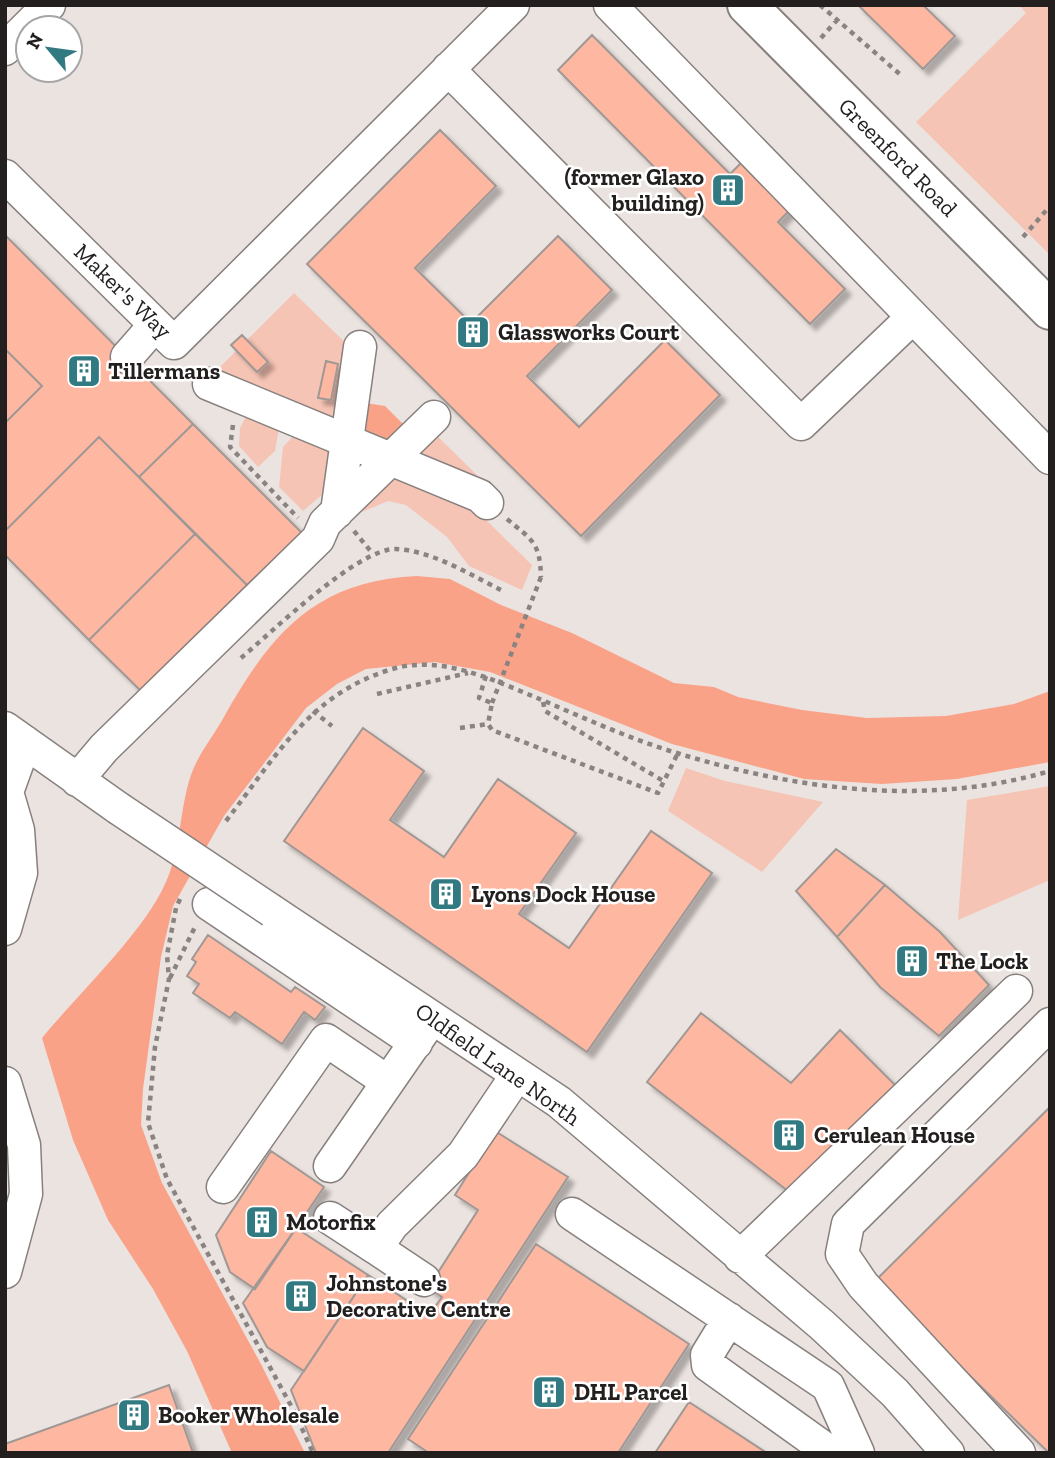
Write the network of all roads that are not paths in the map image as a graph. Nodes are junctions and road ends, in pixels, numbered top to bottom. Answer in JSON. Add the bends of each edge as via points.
{"nodes":[{"id":1,"x":49,"y":5,"type":"edge"},
{"id":2,"x":513,"y":5,"type":"edge"},
{"id":3,"x":610,"y":5,"type":"edge"},
{"id":4,"x":747,"y":5,"type":"edge"},
{"id":5,"x":5,"y":49,"type":"edge"},
{"id":6,"x":448,"y":69,"type":"junction"},
{"id":7,"x":5,"y":176,"type":"edge"},
{"id":8,"x":1050,"y":310,"type":"edge"},
{"id":9,"x":913,"y":317,"type":"junction"},
{"id":10,"x":155,"y":325,"type":"junction"},
{"id":11,"x":360,"y":347,"type":"dead end"},
{"id":12,"x":127,"y":357,"type":"dead end"},
{"id":13,"x":209,"y":384,"type":"dead end"},
{"id":14,"x":434,"y":416,"type":"dead end"},
{"id":15,"x":347,"y":442,"type":"junction"},
{"id":16,"x":1050,"y":458,"type":"edge"},
{"id":17,"x":391,"y":460,"type":"junction"},
{"id":18,"x":487,"y":503,"type":"road end"},
{"id":19,"x":337,"y":512,"type":"junction"},
{"id":20,"x":15,"y":735,"type":"edge"},
{"id":21,"x":77,"y":780,"type":"junction"},
{"id":22,"x":6,"y":793,"type":"edge"},
{"id":23,"x":197,"y":897,"type":"road end"},
{"id":24,"x":5,"y":929,"type":"edge"},
{"id":25,"x":1016,"y":991,"type":"dead end"},
{"id":26,"x":1050,"y":1024,"type":"edge"},
{"id":27,"x":424,"y":1030,"type":"junction"},
{"id":28,"x":517,"y":1074,"type":"junction"},
{"id":29,"x":388,"y":1082,"type":"junction"},
{"id":30,"x":5,"y":1083,"type":"edge"},
{"id":31,"x":330,"y":1166,"type":"dead end"},
{"id":32,"x":223,"y":1187,"type":"dead end"},
{"id":33,"x":572,"y":1214,"type":"dead end"},
{"id":34,"x":330,"y":1218,"type":"dead end"},
{"id":35,"x":376,"y":1248,"type":"junction"},
{"id":36,"x":740,"y":1257,"type":"junction"},
{"id":37,"x":5,"y":1272,"type":"edge"},
{"id":38,"x":424,"y":1280,"type":"dead end"},
{"id":39,"x":729,"y":1319,"type":"junction"},
{"id":40,"x":831,"y":1453,"type":"edge"},
{"id":41,"x":858,"y":1453,"type":"edge"},
{"id":42,"x":948,"y":1453,"type":"edge"},
{"id":43,"x":1020,"y":1453,"type":"edge"}],
"edges":[{"from":1,"to":5,"type":"street"},
{"from":2,"to":6,"type":"street"},
{"from":3,"to":9,"type":"street"},
{"from":4,"to":8,"type":"main road","name":"Greenford Road"},
{"from":6,"to":9,"type":"street","via":[[801,424]]},
{"from":6,"to":10,"type":"street","name":"Maker's Way","via":[[174,343]]},
{"from":7,"to":10,"type":"street","name":"Maker's Way"},
{"from":9,"to":16,"type":"street"},
{"from":10,"to":12,"type":"street"},
{"from":11,"to":15,"type":"street"},
{"from":13,"to":15,"type":"street"},
{"from":14,"to":17,"type":"street"},
{"from":15,"to":17,"type":"street"},
{"from":15,"to":19,"type":"street"},
{"from":17,"to":18,"type":"street","via":[[480,496]]},
{"from":17,"to":19,"type":"street"},
{"from":19,"to":21,"type":"street","via":[[318,539],[104,748]]},
{"from":20,"to":21,"type":"street","name":"Oldfield Lane North"},
{"from":20,"to":22,"type":"street"},
{"from":21,"to":27,"type":"street","name":"Oldfield Lane North","bridge":true,"via":[[272,911]]},
{"from":22,"to":24,"type":"street","via":[[18,830],[22,873]]},
{"from":23,"to":27,"type":"street"},
{"from":25,"to":36,"type":"street"},
{"from":26,"to":43,"type":"street","via":[[848,1224],[842,1254],[863,1285]]},
{"from":27,"to":28,"type":"street","name":"Oldfield Lane North"},
{"from":27,"to":29,"type":"street"},
{"from":28,"to":35,"type":"street","via":[[463,1155],[392,1225]]},
{"from":28,"to":36,"type":"street","name":"Oldfield Lane North","via":[[559,1102]]},
{"from":29,"to":31,"type":"street"},
{"from":29,"to":32,"type":"street","via":[[326,1040]]},
{"from":30,"to":37,"type":"street","via":[[24,1145],[26,1194]]},
{"from":33,"to":39,"type":"street"},
{"from":34,"to":35,"type":"street"},
{"from":35,"to":38,"type":"street"},
{"from":36,"to":42,"type":"street","name":"Oldfield Lane North","via":[[877,1376]]},
{"from":39,"to":40,"type":"street","via":[[707,1355],[708,1365]]},
{"from":39,"to":41,"type":"street","via":[[828,1386]]}]}
